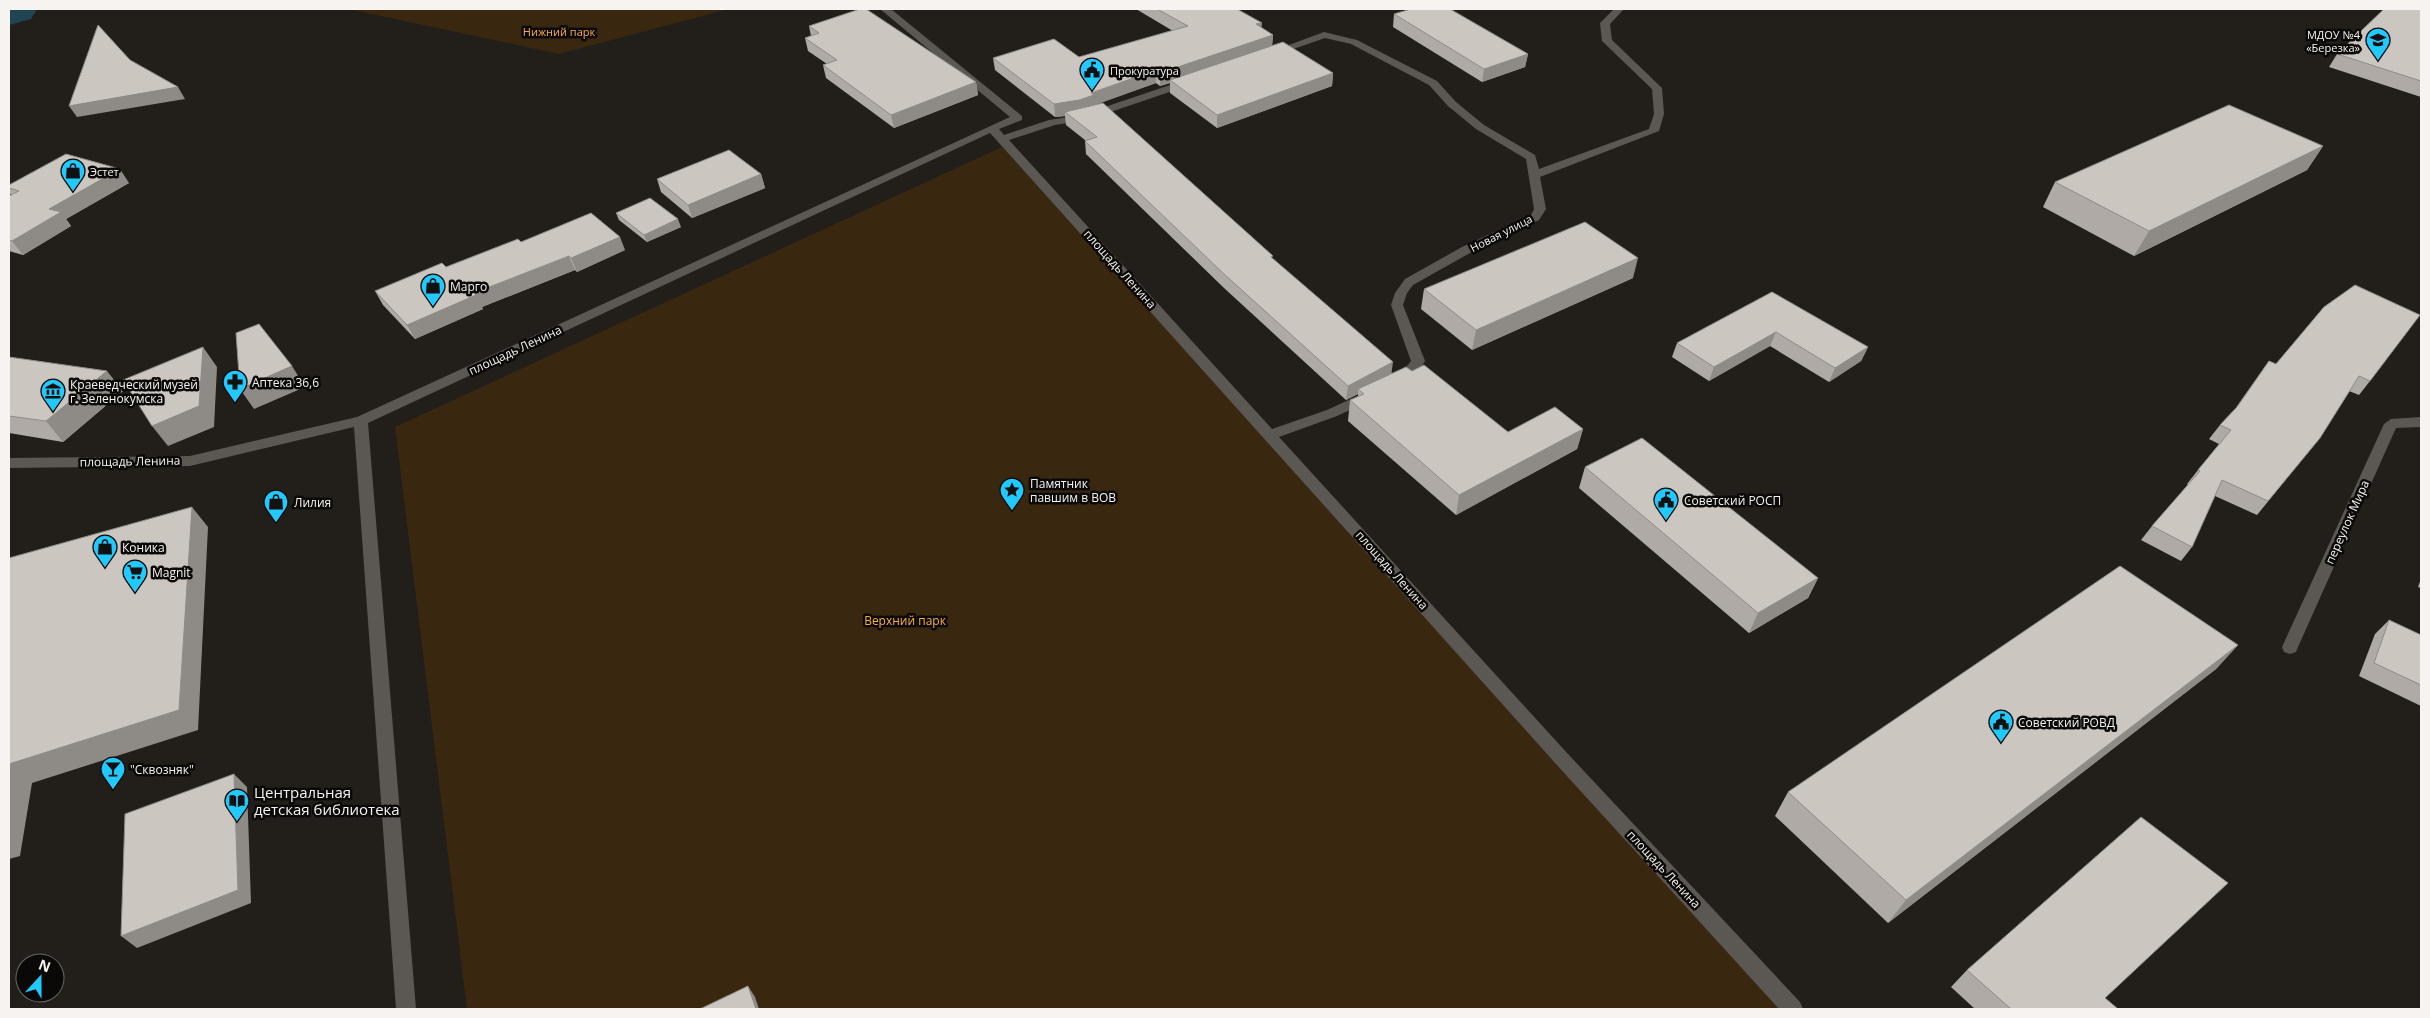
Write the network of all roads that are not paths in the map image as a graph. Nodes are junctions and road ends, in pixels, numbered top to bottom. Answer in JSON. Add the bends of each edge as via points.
{"nodes":[{"id":1,"x":885,"y":9,"type":"edge"},
{"id":2,"x":1619,"y":9,"type":"edge"},
{"id":3,"x":1259,"y":58,"type":"edge"},
{"id":4,"x":1204,"y":76,"type":"edge"},
{"id":5,"x":992,"y":128,"type":"junction"},
{"id":6,"x":1002,"y":139,"type":"junction"},
{"id":7,"x":1534,"y":176,"type":"junction"},
{"id":8,"x":361,"y":421,"type":"junction"},
{"id":9,"x":2421,"y":422,"type":"edge"},
{"id":10,"x":1270,"y":436,"type":"junction"},
{"id":11,"x":9,"y":463,"type":"edge"},
{"id":12,"x":2290,"y":647,"type":"dead end"},
{"id":13,"x":406,"y":1009,"type":"edge"},
{"id":14,"x":1793,"y":1009,"type":"edge"}],
"edges":[{"from":1,"to":5,"type":"street","name":"площадь Ленина","via":[[1018,118]]},
{"from":2,"to":7,"type":"street","via":[[1605,23],[1607,41],[1657,88],[1659,114],[1654,131]]},
{"from":3,"to":7,"type":"street","via":[[1324,35],[1354,42],[1433,83],[1480,127],[1532,157]]},
{"from":4,"to":6,"type":"street","via":[[1084,118],[1053,122]]},
{"from":5,"to":6,"type":"street","name":"площадь Ленина"},
{"from":5,"to":8,"type":"street","name":"площадь Ленина"},
{"from":6,"to":10,"type":"street","name":"площадь Ленина"},
{"from":7,"to":10,"type":"street","name":"Новая улица","via":[[1540,209],[1535,217],[1409,282],[1401,293],[1397,305],[1418,361],[1410,373],[1400,381],[1332,413]]},
{"from":8,"to":11,"type":"street","name":"площадь Ленина","via":[[190,461]]},
{"from":8,"to":13,"type":"street"},
{"from":9,"to":12,"type":"street","name":"переулок Мира","via":[[2391,424]]},
{"from":10,"to":14,"type":"street","name":"площадь Ленина"}]}
